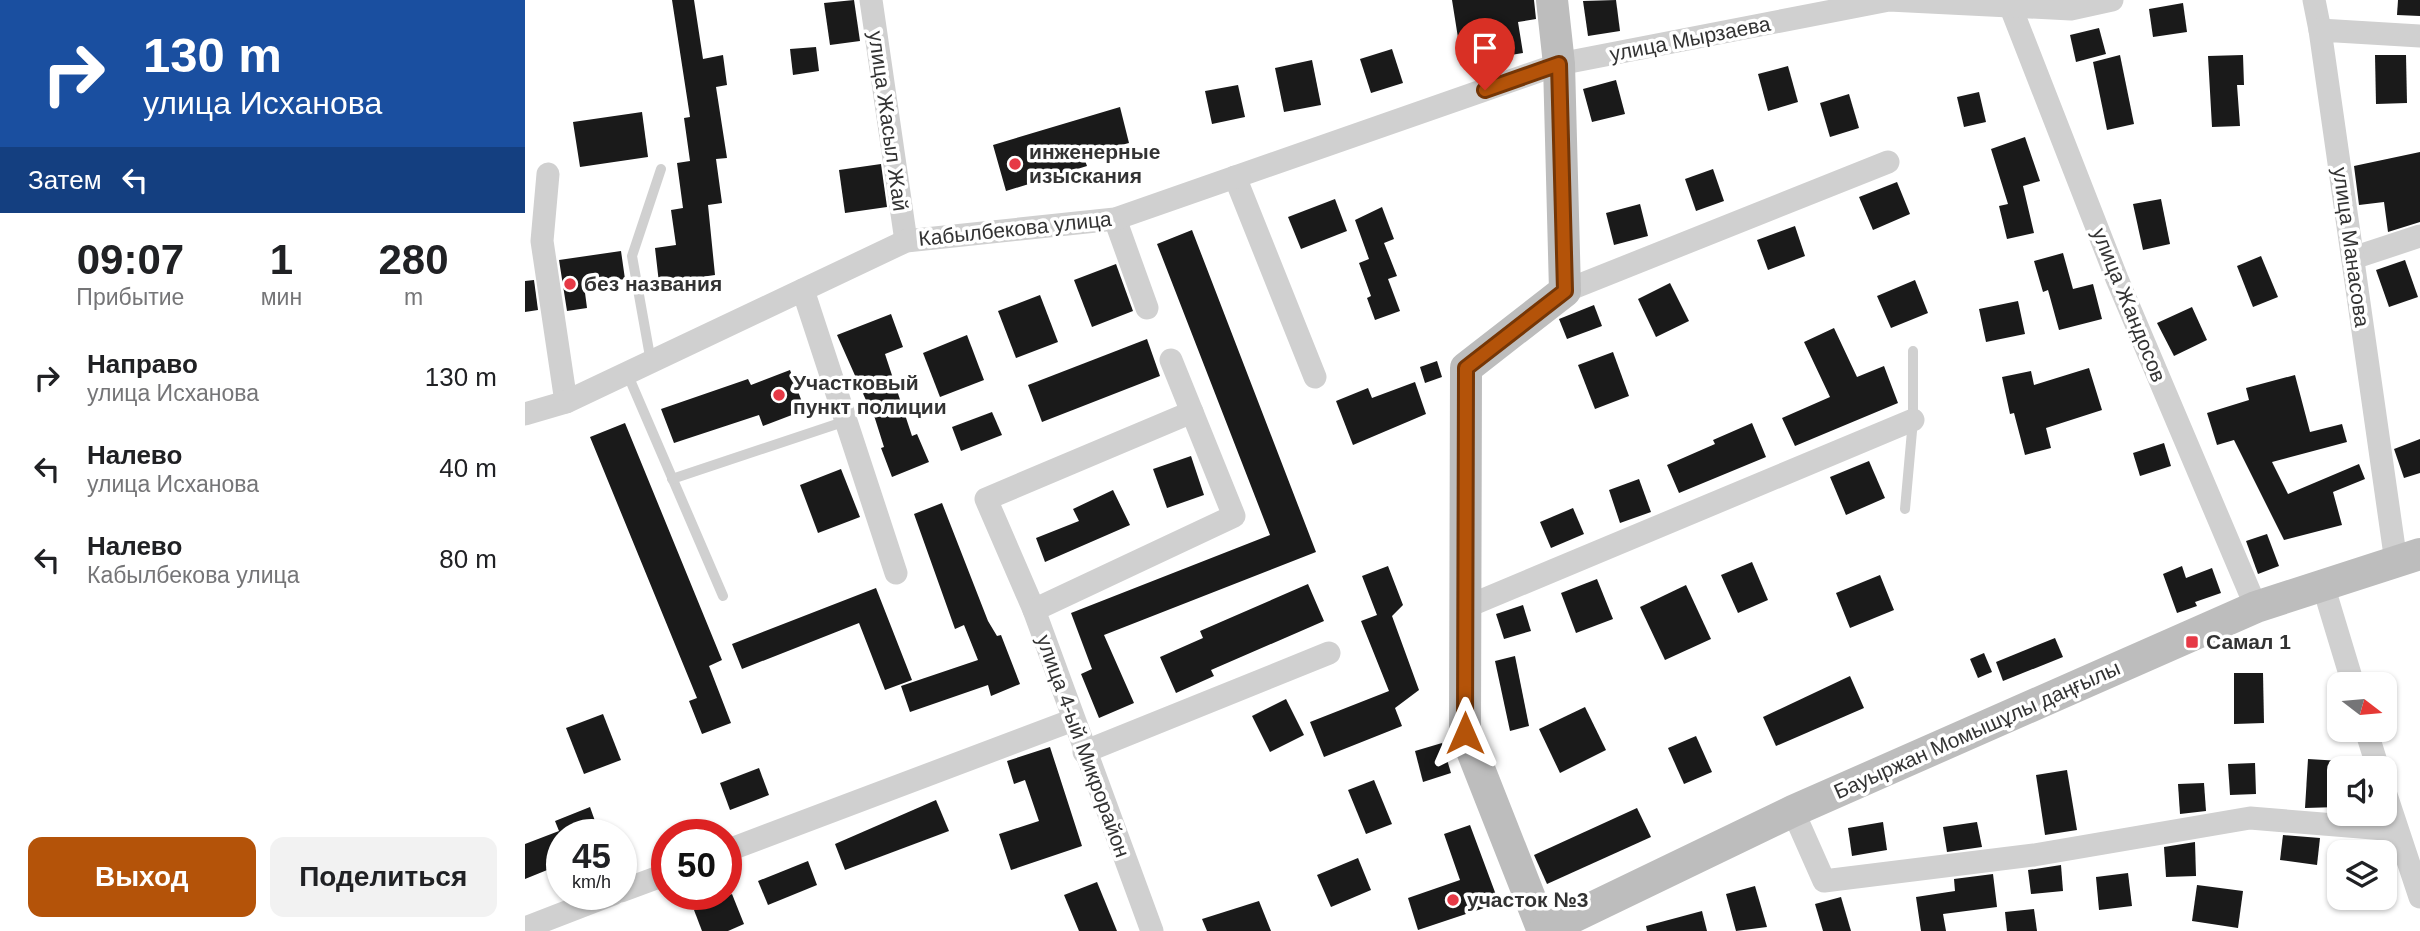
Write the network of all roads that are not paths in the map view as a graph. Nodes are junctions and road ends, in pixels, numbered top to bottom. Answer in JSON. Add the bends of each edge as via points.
{"nodes":[{"id":1,"x":871,"y":0,"type":"edge"},
{"id":2,"x":1552,"y":0,"type":"edge"},
{"id":3,"x":2112,"y":0,"type":"edge"},
{"id":4,"x":2314,"y":0,"type":"edge"},
{"id":5,"x":2009,"y":4,"type":"edge"},
{"id":6,"x":2320,"y":30,"type":"junction"},
{"id":7,"x":2420,"y":36,"type":"edge"},
{"id":8,"x":1559,"y":64,"type":"junction"},
{"id":9,"x":1888,"y":162,"type":"dead end"},
{"id":10,"x":661,"y":169,"type":"dead end"},
{"id":11,"x":548,"y":174,"type":"dead end"},
{"id":12,"x":1235,"y":177,"type":"junction"},
{"id":13,"x":1115,"y":219,"type":"junction"},
{"id":14,"x":2420,"y":236,"type":"edge"},
{"id":15,"x":906,"y":241,"type":"junction"},
{"id":16,"x":2353,"y":258,"type":"junction"},
{"id":17,"x":803,"y":290,"type":"junction"},
{"id":18,"x":1565,"y":291,"type":"junction"},
{"id":19,"x":1147,"y":308,"type":"dead end"},
{"id":20,"x":1913,"y":351,"type":"dead end"},
{"id":21,"x":1171,"y":360,"type":"dead end"},
{"id":22,"x":651,"y":362,"type":"junction"},
{"id":23,"x":627,"y":373,"type":"junction"},
{"id":24,"x":1315,"y":377,"type":"dead end"},
{"id":25,"x":566,"y":402,"type":"junction"},
{"id":26,"x":1192,"y":412,"type":"junction"},
{"id":27,"x":525,"y":414,"type":"edge"},
{"id":28,"x":1913,"y":420,"type":"junction"},
{"id":29,"x":846,"y":421,"type":"junction"},
{"id":30,"x":673,"y":479,"type":"junction"},
{"id":31,"x":1905,"y":509,"type":"dead end"},
{"id":32,"x":2408,"y":558,"type":"edge"},
{"id":33,"x":896,"y":573,"type":"dead end"},
{"id":34,"x":2323,"y":585,"type":"junction"},
{"id":35,"x":723,"y":596,"type":"dead end"},
{"id":36,"x":1466,"y":607,"type":"junction"},
{"id":37,"x":2256,"y":607,"type":"junction"},
{"id":38,"x":1034,"y":610,"type":"junction"},
{"id":39,"x":1329,"y":653,"type":"dead end"},
{"id":40,"x":2349,"y":672,"type":"edge"},
{"id":41,"x":1073,"y":720,"type":"junction"},
{"id":42,"x":1084,"y":752,"type":"junction"},
{"id":43,"x":1793,"y":811,"type":"junction"},
{"id":44,"x":2396,"y":826,"type":"edge"},
{"id":45,"x":2397,"y":830,"type":"junction"},
{"id":46,"x":742,"y":845,"type":"edge"},
{"id":47,"x":2420,"y":897,"type":"edge"},
{"id":48,"x":572,"y":910,"type":"edge"},
{"id":49,"x":525,"y":928,"type":"edge"},
{"id":50,"x":1152,"y":931,"type":"edge"},
{"id":51,"x":1543,"y":931,"type":"edge"}],
"edges":[{"from":1,"to":15,"type":"street","name":"улица Жасыл Жай"},
{"from":2,"to":8,"type":"main road"},
{"from":3,"to":5,"type":"street","name":"улица Мырзаева","via":[[2071,9]]},
{"from":4,"to":6,"type":"street","name":"улица Манасова"},
{"from":5,"to":8,"type":"street","name":"улица Мырзаева","via":[[1889,0]]},
{"from":5,"to":37,"type":"street","name":"улица Жандосов","via":[[2117,279]]},
{"from":6,"to":7,"type":"street"},
{"from":6,"to":16,"type":"street","name":"улица Манасова"},
{"from":8,"to":12,"type":"street","name":"Кабылбекова улица"},
{"from":8,"to":18,"type":"main road"},
{"from":9,"to":18,"type":"street"},
{"from":10,"to":22,"type":"lane","via":[[632,256]]},
{"from":11,"to":25,"type":"street","via":[[542,241]]},
{"from":12,"to":13,"type":"street","name":"Кабылбекова улица"},
{"from":12,"to":24,"type":"street"},
{"from":13,"to":15,"type":"street","name":"Кабылбекова улица"},
{"from":13,"to":19,"type":"street"},
{"from":14,"to":16,"type":"street"},
{"from":15,"to":17,"type":"street","name":"Кабылбекова улица"},
{"from":16,"to":32,"type":"street","name":"улица Манасова"},
{"from":17,"to":22,"type":"street","name":"Кабылбекова улица"},
{"from":17,"to":29,"type":"street"},
{"from":18,"to":36,"type":"main road","via":[[1466,368]]},
{"from":20,"to":28,"type":"lane"},
{"from":21,"to":26,"type":"street","name":"улица 4-ый Микрорайон"},
{"from":22,"to":23,"type":"street","name":"Кабылбекова улица"},
{"from":23,"to":25,"type":"street","name":"Кабылбекова улица"},
{"from":23,"to":30,"type":"lane"},
{"from":25,"to":27,"type":"street","name":"Кабылбекова улица"},
{"from":26,"to":38,"type":"street","name":"улица 4-ый Микрорайон","via":[[1234,516]]},
{"from":26,"to":38,"type":"street","via":[[986,499]]},
{"from":28,"to":31,"type":"lane"},
{"from":28,"to":36,"type":"street"},
{"from":29,"to":30,"type":"lane"},
{"from":29,"to":33,"type":"street"},
{"from":30,"to":35,"type":"lane"},
{"from":32,"to":34,"type":"main road","name":"Бауыржан Момышұлы даңғылы"},
{"from":34,"to":37,"type":"main road","name":"Бауыржан Момышұлы даңғылы"},
{"from":34,"to":40,"type":"street"},
{"from":36,"to":51,"type":"main road","via":[[1465,733]]},
{"from":37,"to":43,"type":"main road","name":"Бауыржан Момышұлы даңғылы"},
{"from":38,"to":41,"type":"street","name":"улица 4-ый Микрорайон"},
{"from":39,"to":42,"type":"street"},
{"from":41,"to":42,"type":"street","name":"улица 4-ый Микрорайон"},
{"from":41,"to":46,"type":"street"},
{"from":42,"to":50,"type":"street","name":"улица 4-ый Микрорайон"},
{"from":43,"to":45,"type":"street","via":[[1824,881],[2034,855],[2250,818]]},
{"from":43,"to":51,"type":"main road","name":"Бауыржан Момышұлы даңғылы"},
{"from":44,"to":45,"type":"street"},
{"from":45,"to":47,"type":"street"},
{"from":48,"to":49,"type":"street"}]}
